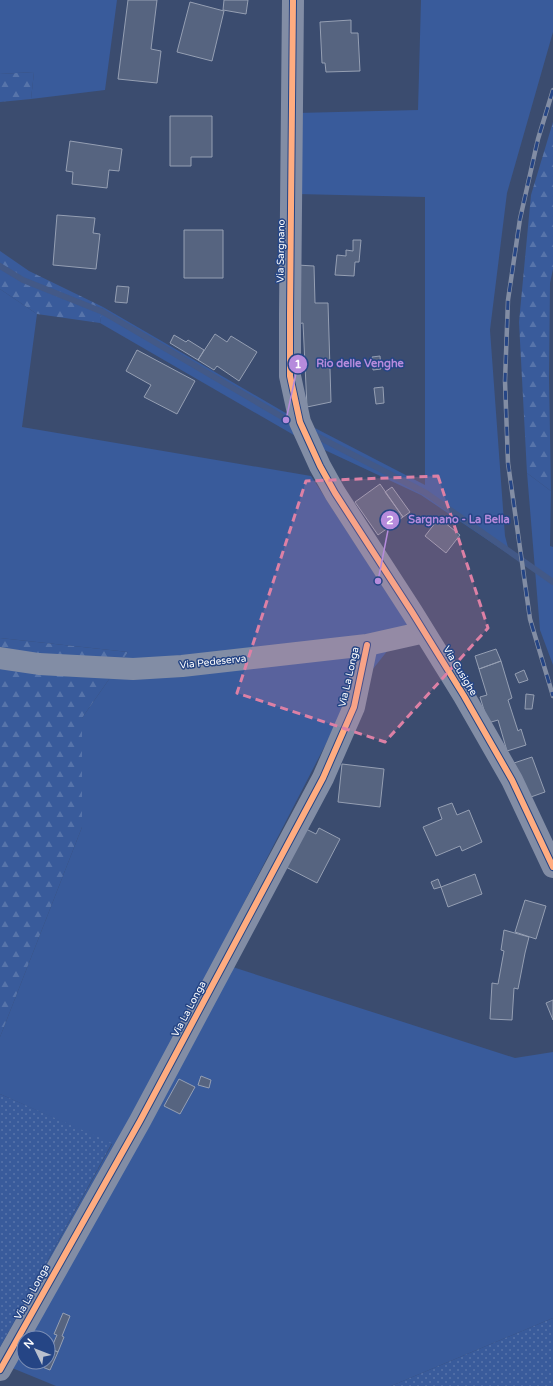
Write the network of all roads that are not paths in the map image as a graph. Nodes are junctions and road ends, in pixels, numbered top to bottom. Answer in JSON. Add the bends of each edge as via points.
{"nodes":[{"id":1,"x":293,"y":0,"type":"edge"},
{"id":2,"x":335,"y":493,"type":"joint"},
{"id":3,"x":422,"y":629,"type":"junction"},
{"id":4,"x":367,"y":644,"type":"junction"},
{"id":5,"x":0,"y":658,"type":"edge"},
{"id":6,"x":553,"y":867,"type":"edge"},
{"id":7,"x":0,"y":1370,"type":"edge"}],
"edges":[{"from":1,"to":2,"type":"street","name":"Via Sargnano","via":[[290,376],[300,422]]},
{"from":2,"to":3,"type":"street","name":"Via Cusighe"},
{"from":3,"to":4,"type":"street","name":"Via Pedeserva","via":[[416,634]]},
{"from":3,"to":6,"type":"street","name":"Via Cusighe","via":[[512,780]]},
{"from":4,"to":5,"type":"street","name":"Via Pedeserva","via":[[182,666],[133,669],[39,664]]},
{"from":4,"to":7,"type":"street","name":"Via La Longa","via":[[354,707],[323,778],[140,1121]]}]}
